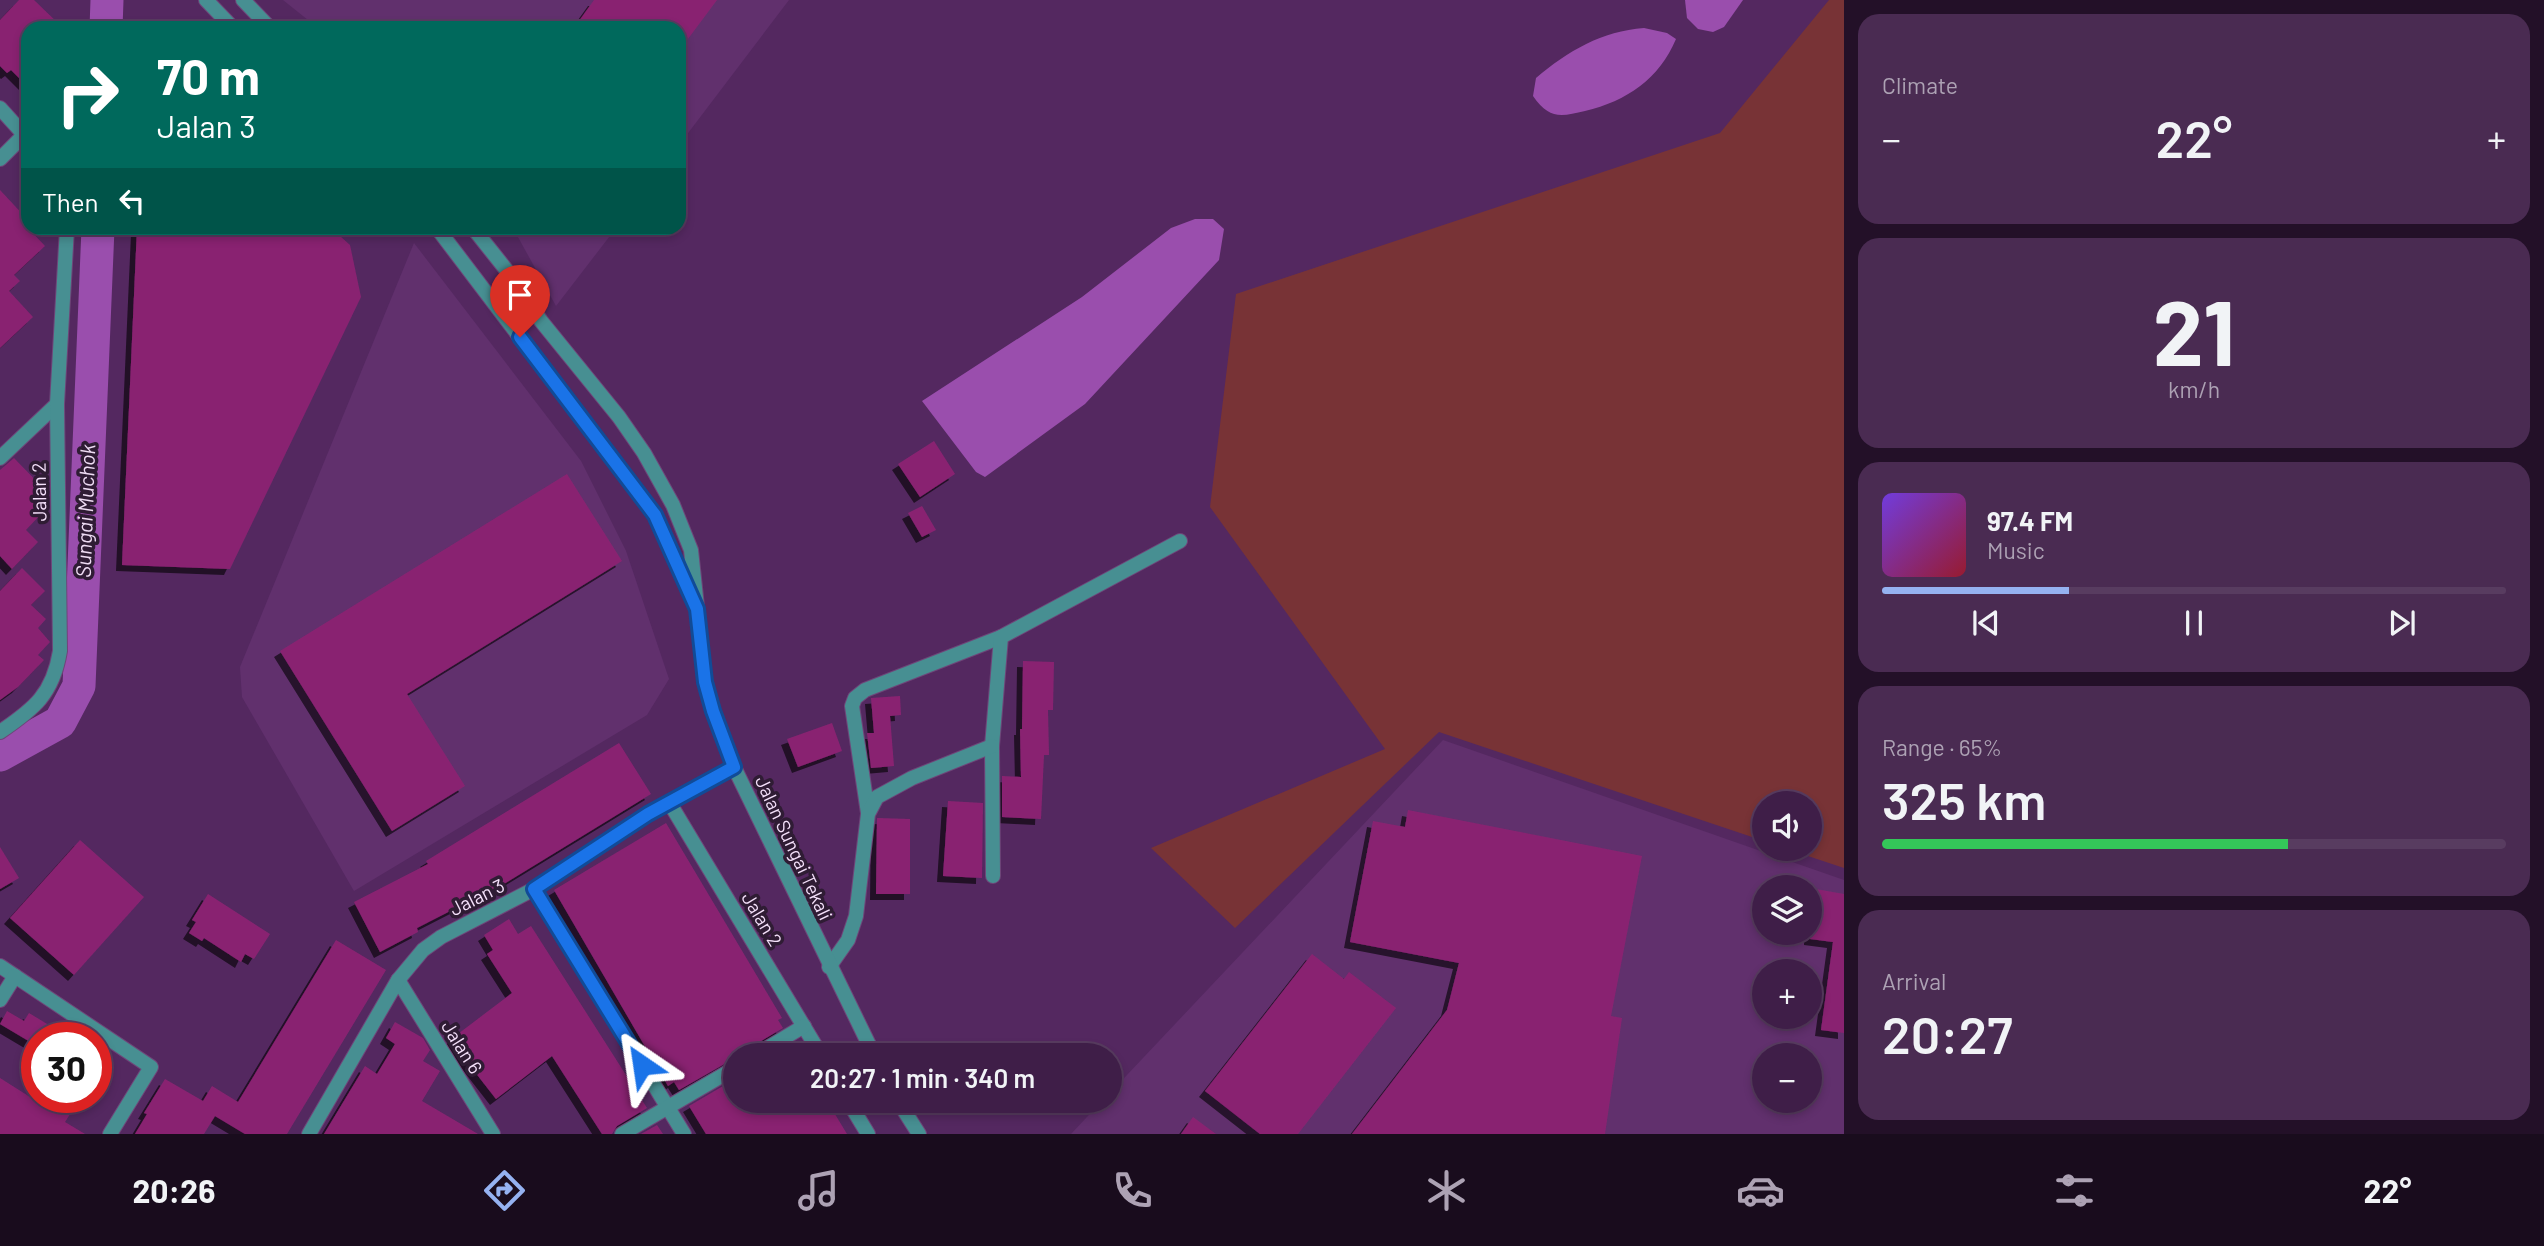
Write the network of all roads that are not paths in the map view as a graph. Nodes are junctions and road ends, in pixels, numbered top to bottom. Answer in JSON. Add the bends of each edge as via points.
{"nodes":[{"id":1,"x":206,"y":0,"type":"edge"},
{"id":2,"x":243,"y":0,"type":"edge"},
{"id":3,"x":226,"y":21,"type":"edge"},
{"id":4,"x":263,"y":21,"type":"edge"},
{"id":5,"x":0,"y":108,"type":"edge"},
{"id":6,"x":21,"y":131,"type":"edge"},
{"id":7,"x":21,"y":141,"type":"edge"},
{"id":8,"x":0,"y":159,"type":"edge"},
{"id":9,"x":67,"y":235,"type":"edge"},
{"id":10,"x":442,"y":235,"type":"edge"},
{"id":11,"x":479,"y":235,"type":"edge"},
{"id":12,"x":57,"y":404,"type":"junction"},
{"id":13,"x":0,"y":458,"type":"edge"},
{"id":14,"x":1180,"y":541,"type":"dead end"},
{"id":15,"x":697,"y":609,"type":"junction"},
{"id":16,"x":1001,"y":637,"type":"junction"},
{"id":17,"x":0,"y":732,"type":"edge"},
{"id":18,"x":992,"y":746,"type":"junction"},
{"id":19,"x":734,"y":767,"type":"junction"},
{"id":20,"x":669,"y":802,"type":"junction"},
{"id":21,"x":868,"y":814,"type":"junction"},
{"id":22,"x":993,"y":876,"type":"dead end"},
{"id":23,"x":534,"y":889,"type":"junction"},
{"id":24,"x":0,"y":966,"type":"edge"},
{"id":25,"x":829,"y":967,"type":"junction"},
{"id":26,"x":15,"y":976,"type":"junction"},
{"id":27,"x":398,"y":980,"type":"junction"},
{"id":28,"x":0,"y":1000,"type":"edge"},
{"id":29,"x":804,"y":1026,"type":"junction"},
{"id":30,"x":776,"y":1043,"type":"edge"},
{"id":31,"x":814,"y":1043,"type":"edge"},
{"id":32,"x":868,"y":1043,"type":"edge"},
{"id":33,"x":723,"y":1075,"type":"edge"},
{"id":34,"x":669,"y":1108,"type":"junction"},
{"id":35,"x":855,"y":1113,"type":"edge"},
{"id":36,"x":906,"y":1113,"type":"edge"},
{"id":37,"x":110,"y":1134,"type":"edge"},
{"id":38,"x":309,"y":1134,"type":"edge"},
{"id":39,"x":493,"y":1134,"type":"edge"},
{"id":40,"x":622,"y":1134,"type":"edge"},
{"id":41,"x":684,"y":1134,"type":"edge"},
{"id":42,"x":868,"y":1134,"type":"edge"},
{"id":43,"x":919,"y":1134,"type":"edge"}],
"edges":[{"from":1,"to":3,"type":"street"},
{"from":2,"to":4,"type":"street"},
{"from":5,"to":6,"type":"street"},
{"from":7,"to":8,"type":"street"},
{"from":9,"to":12,"type":"street","name":"Jalan 2"},
{"from":10,"to":15,"type":"street","name":"Jalan Sungai Tekali","via":[[655,515]]},
{"from":11,"to":15,"type":"street","name":"Jalan Sungai Tekali","via":[[644,453],[691,550]]},
{"from":12,"to":13,"type":"street"},
{"from":12,"to":17,"type":"street","name":"Jalan 2","via":[[60,651],[44,697]]},
{"from":14,"to":16,"type":"street"},
{"from":15,"to":19,"type":"street","name":"Jalan Sungai Tekali","via":[[705,682]]},
{"from":16,"to":18,"type":"street"},
{"from":16,"to":21,"type":"street","via":[[865,690],[855,698],[852,706]]},
{"from":18,"to":21,"type":"street","via":[[889,788],[877,797]]},
{"from":18,"to":22,"type":"street"},
{"from":19,"to":20,"type":"street","name":"Jalan 3"},
{"from":19,"to":25,"type":"street","name":"Jalan Sungai Tekali"},
{"from":20,"to":23,"type":"street","name":"Jalan 3"},
{"from":20,"to":29,"type":"street","name":"Jalan 2"},
{"from":21,"to":25,"type":"street","via":[[856,916],[848,940]]},
{"from":23,"to":27,"type":"street","name":"Jalan 3","via":[[442,937],[423,950]]},
{"from":23,"to":34,"type":"street"},
{"from":24,"to":26,"type":"street"},
{"from":25,"to":32,"type":"street","name":"Jalan Sungai Tekali"},
{"from":26,"to":28,"type":"street"},
{"from":26,"to":37,"type":"street","via":[[150,1067]]},
{"from":27,"to":38,"type":"street","name":"Jalan 3"},
{"from":27,"to":39,"type":"street","name":"Jalan 6"},
{"from":29,"to":30,"type":"street"},
{"from":29,"to":31,"type":"street","name":"Jalan 2"},
{"from":33,"to":34,"type":"street"},
{"from":34,"to":40,"type":"street"},
{"from":34,"to":41,"type":"street"},
{"from":35,"to":42,"type":"street"},
{"from":36,"to":43,"type":"street"}]}
